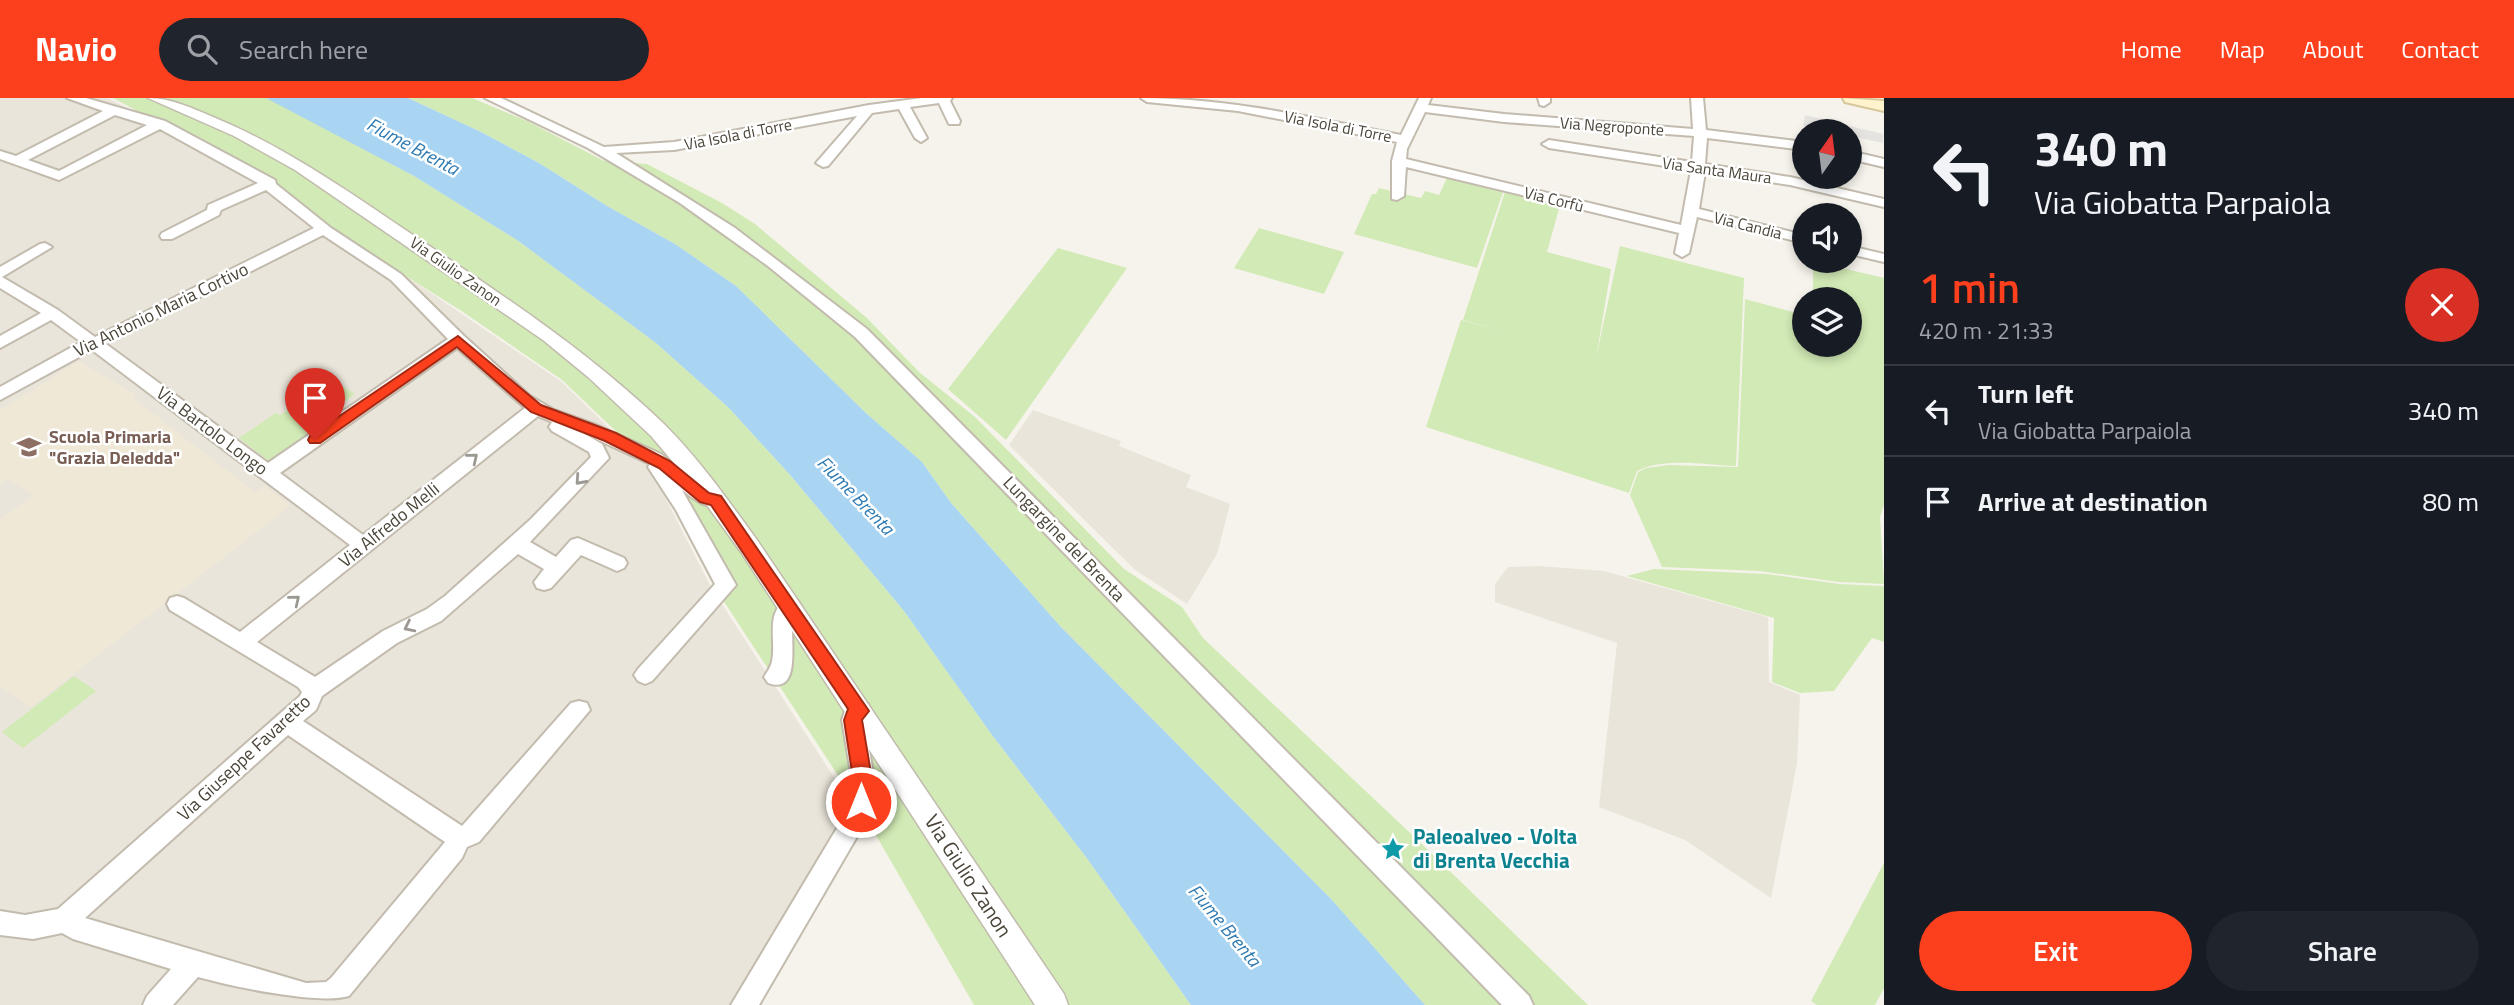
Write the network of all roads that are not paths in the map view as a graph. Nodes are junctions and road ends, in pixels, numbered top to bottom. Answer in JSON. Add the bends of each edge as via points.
{"nodes":[{"id":1,"x":73,"y":98,"type":"edge"},
{"id":2,"x":155,"y":98,"type":"edge"},
{"id":3,"x":491,"y":98,"type":"edge"},
{"id":4,"x":944,"y":98,"type":"edge"},
{"id":5,"x":1147,"y":98,"type":"edge"},
{"id":6,"x":1697,"y":98,"type":"edge"},
{"id":7,"x":1852,"y":98,"type":"edge"},
{"id":8,"x":1423,"y":103,"type":"edge"},
{"id":9,"x":902,"y":104,"type":"junction"},
{"id":10,"x":1884,"y":106,"type":"edge"},
{"id":11,"x":869,"y":109,"type":"junction"},
{"id":12,"x":115,"y":110,"type":"junction"},
{"id":13,"x":954,"y":121,"type":"dead end"},
{"id":14,"x":160,"y":124,"type":"junction"},
{"id":15,"x":1700,"y":127,"type":"junction"},
{"id":16,"x":922,"y":138,"type":"dead end"},
{"id":17,"x":1403,"y":139,"type":"junction"},
{"id":18,"x":1549,"y":144,"type":"dead end"},
{"id":19,"x":1792,"y":144,"type":"edge"},
{"id":20,"x":606,"y":150,"type":"junction"},
{"id":21,"x":0,"y":155,"type":"edge"},
{"id":22,"x":1862,"y":158,"type":"edge"},
{"id":23,"x":16,"y":161,"type":"junction"},
{"id":24,"x":1399,"y":161,"type":"junction"},
{"id":25,"x":823,"y":163,"type":"dead end"},
{"id":26,"x":1884,"y":163,"type":"edge"},
{"id":27,"x":1697,"y":167,"type":"junction"},
{"id":28,"x":270,"y":183,"type":"junction"},
{"id":29,"x":1397,"y":196,"type":"dead end"},
{"id":30,"x":1884,"y":202,"type":"edge"},
{"id":31,"x":1691,"y":211,"type":"junction"},
{"id":32,"x":324,"y":229,"type":"junction"},
{"id":33,"x":1687,"y":231,"type":"junction"},
{"id":34,"x":167,"y":236,"type":"dead end"},
{"id":35,"x":1792,"y":236,"type":"edge"},
{"id":36,"x":45,"y":247,"type":"dead end"},
{"id":37,"x":1682,"y":253,"type":"dead end"},
{"id":38,"x":1862,"y":253,"type":"edge"},
{"id":39,"x":1884,"y":258,"type":"edge"},
{"id":40,"x":0,"y":273,"type":"edge"},
{"id":41,"x":0,"y":281,"type":"edge"},
{"id":42,"x":52,"y":313,"type":"junction"},
{"id":43,"x":458,"y":340,"type":"junction"},
{"id":44,"x":0,"y":342,"type":"edge"},
{"id":45,"x":92,"y":344,"type":"junction"},
{"id":46,"x":0,"y":394,"type":"edge"},
{"id":47,"x":536,"y":408,"type":"junction"},
{"id":48,"x":561,"y":420,"type":"junction"},
{"id":49,"x":655,"y":459,"type":"junction"},
{"id":50,"x":267,"y":473,"type":"junction"},
{"id":51,"x":716,"y":500,"type":"junction"},
{"id":52,"x":517,"y":544,"type":"junction"},
{"id":53,"x":363,"y":545,"type":"junction"},
{"id":54,"x":617,"y":563,"type":"dead end"},
{"id":55,"x":558,"y":567,"type":"junction"},
{"id":56,"x":544,"y":582,"type":"dead end"},
{"id":57,"x":177,"y":604,"type":"dead end"},
{"id":58,"x":791,"y":607,"type":"junction"},
{"id":59,"x":242,"y":643,"type":"junction"},
{"id":60,"x":645,"y":675,"type":"dead end"},
{"id":61,"x":775,"y":677,"type":"dead end"},
{"id":62,"x":314,"y":690,"type":"junction"},
{"id":63,"x":579,"y":710,"type":"dead end"},
{"id":64,"x":860,"y":711,"type":"junction"},
{"id":65,"x":287,"y":722,"type":"junction"},
{"id":66,"x":457,"y":840,"type":"junction"},
{"id":67,"x":66,"y":919,"type":"junction"},
{"id":68,"x":0,"y":923,"type":"edge"},
{"id":69,"x":193,"y":963,"type":"junction"},
{"id":70,"x":335,"y":1000,"type":"edge"},
{"id":71,"x":156,"y":1005,"type":"edge"},
{"id":72,"x":744,"y":1005,"type":"edge"},
{"id":73,"x":1053,"y":1005,"type":"edge"},
{"id":74,"x":1520,"y":1005,"type":"edge"}],
"edges":[{"from":1,"to":12,"type":"street","name":"Via Giulio Zanon"},
{"from":2,"to":51,"type":"street","name":"Via Giulio Zanon","via":[[239,133],[301,167],[550,336],[635,408]]},
{"from":3,"to":20,"type":"street","name":"Lungargine del Brenta"},
{"from":4,"to":9,"type":"street","name":"Via Isola di Torre"},
{"from":4,"to":13,"type":"street","name":"Via Isola di Torre"},
{"from":5,"to":17,"type":"street","name":"Via Isola di Torre","via":[[1238,107]]},
{"from":6,"to":15,"type":"street","name":"Via Candia"},
{"from":7,"to":10,"type":"main road"},
{"from":8,"to":15,"type":"street","name":"Via Negroponte","via":[[1504,118]]},
{"from":8,"to":17,"type":"street"},
{"from":9,"to":11,"type":"street","name":"Via Isola di Torre"},
{"from":9,"to":16,"type":"street"},
{"from":11,"to":20,"type":"street","name":"Via Isola di Torre","via":[[681,145]]},
{"from":11,"to":25,"type":"street"},
{"from":12,"to":14,"type":"street","name":"Via Giulio Zanon"},
{"from":12,"to":23,"type":"street"},
{"from":14,"to":23,"type":"street","via":[[57,175]]},
{"from":14,"to":28,"type":"street","name":"Via Giulio Zanon"},
{"from":15,"to":19,"type":"street","name":"Via Negroponte"},
{"from":15,"to":27,"type":"street","name":"Via Candia"},
{"from":17,"to":24,"type":"street"},
{"from":18,"to":27,"type":"street","name":"Via Santa Maura"},
{"from":20,"to":74,"type":"street","name":"Lungargine del Brenta","via":[[716,219],[861,333]]},
{"from":21,"to":23,"type":"street"},
{"from":22,"to":26,"type":"street"},
{"from":24,"to":29,"type":"street"},
{"from":24,"to":33,"type":"street","name":"Via Corfù"},
{"from":27,"to":30,"type":"street","name":"Via Santa Maura"},
{"from":27,"to":31,"type":"street","name":"Via Candia"},
{"from":28,"to":32,"type":"street","name":"Via Giulio Zanon"},
{"from":28,"to":34,"type":"street","via":[[213,208],[214,212]]},
{"from":31,"to":33,"type":"street","name":"Via Candia"},
{"from":31,"to":35,"type":"street","name":"Via Candia"},
{"from":32,"to":43,"type":"street","name":"Via Giulio Zanon","via":[[396,277]]},
{"from":32,"to":45,"type":"street","name":"Via Antonio Maria Cortivo"},
{"from":33,"to":37,"type":"street"},
{"from":36,"to":40,"type":"street"},
{"from":38,"to":39,"type":"street"},
{"from":41,"to":42,"type":"street"},
{"from":42,"to":44,"type":"street"},
{"from":42,"to":45,"type":"street"},
{"from":43,"to":47,"type":"street","name":"Via Giulio Zanon"},
{"from":43,"to":50,"type":"street"},
{"from":45,"to":46,"type":"street","name":"Via Antonio Maria Cortivo"},
{"from":45,"to":50,"type":"street","name":"Via Bartolo Longo"},
{"from":47,"to":48,"type":"street","name":"Via Giulio Zanon"},
{"from":53,"to":47,"type":"street","name":"Via Alfredo Melli","one_way":true},
{"from":48,"to":49,"type":"street","name":"Via Giulio Zanon"},
{"from":48,"to":52,"type":"street","name":"Via Giuseppe Favaretto","one_way":true,"via":[[558,427],[596,448],[600,458]]},
{"from":49,"to":51,"type":"street","name":"Via Giulio Zanon","via":[[705,498]]},
{"from":49,"to":60,"type":"street","via":[[726,585]]},
{"from":50,"to":53,"type":"street","name":"Via Bartolo Longo"},
{"from":51,"to":58,"type":"street","name":"Via Giulio Zanon"},
{"from":52,"to":55,"type":"street"},
{"from":52,"to":62,"type":"street","name":"Via Giuseppe Favaretto","one_way":true,"via":[[434,615],[390,637]]},
{"from":59,"to":53,"type":"street","name":"Via Alfredo Melli","one_way":true},
{"from":54,"to":55,"type":"street","via":[[579,545]]},
{"from":55,"to":56,"type":"street"},
{"from":57,"to":59,"type":"street"},
{"from":58,"to":61,"type":"street","via":[[783,616],[781,670]]},
{"from":58,"to":64,"type":"street","name":"Via Giulio Zanon"},
{"from":59,"to":62,"type":"street"},
{"from":62,"to":65,"type":"street","name":"Via Giuseppe Favaretto","via":[[308,703]]},
{"from":63,"to":66,"type":"street","via":[[471,834]]},
{"from":64,"to":72,"type":"street","via":[[853,720],[864,785],[857,817]]},
{"from":64,"to":73,"type":"street","name":"Via Giulio Zanon"},
{"from":65,"to":66,"type":"street","via":[[452,832]]},
{"from":65,"to":67,"type":"street","name":"Via Giuseppe Favaretto"},
{"from":66,"to":70,"type":"street","via":[[454,850]]},
{"from":67,"to":68,"type":"street","name":"Via Giuseppe Favaretto","via":[[33,928]]},
{"from":67,"to":69,"type":"street","via":[[73,927]]},
{"from":69,"to":70,"type":"street"},
{"from":69,"to":71,"type":"street"}]}
